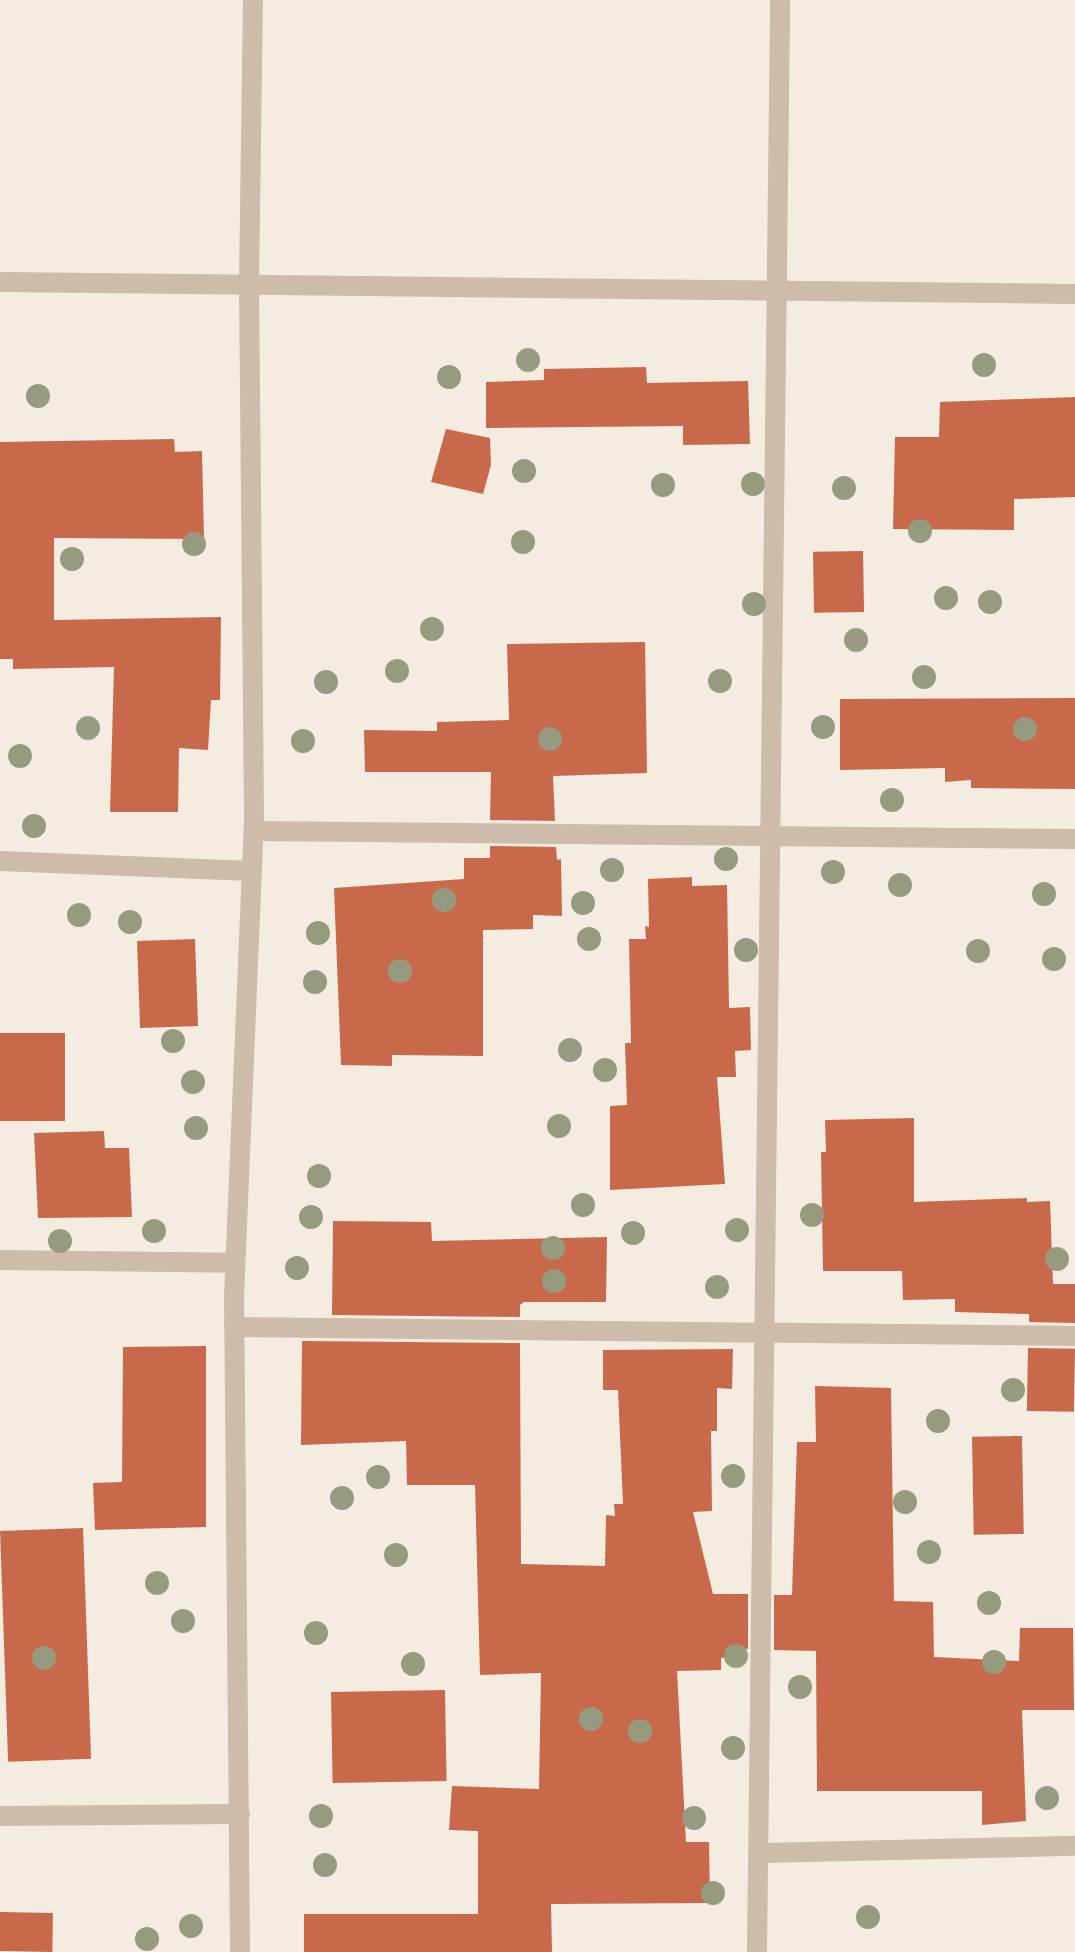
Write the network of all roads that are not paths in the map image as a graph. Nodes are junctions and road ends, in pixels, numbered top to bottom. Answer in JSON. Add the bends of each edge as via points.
{"nodes":[{"id":1,"x":253,"y":0,"type":"edge"},
{"id":2,"x":780,"y":0,"type":"edge"},
{"id":3,"x":0,"y":282,"type":"edge"},
{"id":4,"x":249,"y":283,"type":"junction"},
{"id":5,"x":777,"y":291,"type":"junction"},
{"id":6,"x":1075,"y":294,"type":"edge"},
{"id":7,"x":254,"y":831,"type":"junction"},
{"id":8,"x":772,"y":834,"type":"junction"},
{"id":9,"x":1075,"y":839,"type":"edge"},
{"id":10,"x":0,"y":861,"type":"edge"},
{"id":11,"x":252,"y":871,"type":"junction"},
{"id":12,"x":0,"y":1260,"type":"edge"},
{"id":13,"x":235,"y":1263,"type":"junction"},
{"id":14,"x":234,"y":1327,"type":"junction"},
{"id":15,"x":766,"y":1335,"type":"junction"},
{"id":16,"x":1075,"y":1336,"type":"edge"},
{"id":17,"x":240,"y":1814,"type":"junction"},
{"id":18,"x":0,"y":1816,"type":"edge"},
{"id":19,"x":1075,"y":1846,"type":"edge"},
{"id":20,"x":759,"y":1853,"type":"junction"},
{"id":21,"x":240,"y":1952,"type":"edge"},
{"id":22,"x":757,"y":1952,"type":"edge"}],
"edges":[{"from":1,"to":4,"type":"street"},
{"from":2,"to":5,"type":"street"},
{"from":3,"to":4,"type":"street"},
{"from":4,"to":5,"type":"street"},
{"from":4,"to":7,"type":"street"},
{"from":5,"to":6,"type":"street"},
{"from":5,"to":8,"type":"street"},
{"from":7,"to":8,"type":"street"},
{"from":7,"to":11,"type":"street"},
{"from":8,"to":9,"type":"street"},
{"from":8,"to":15,"type":"street"},
{"from":10,"to":11,"type":"street"},
{"from":11,"to":13,"type":"street"},
{"from":12,"to":13,"type":"street"},
{"from":13,"to":14,"type":"street"},
{"from":14,"to":15,"type":"street"},
{"from":14,"to":17,"type":"street"},
{"from":15,"to":16,"type":"street"},
{"from":15,"to":20,"type":"street"},
{"from":17,"to":18,"type":"street"},
{"from":17,"to":21,"type":"street"},
{"from":19,"to":20,"type":"street"},
{"from":20,"to":22,"type":"street"}]}
